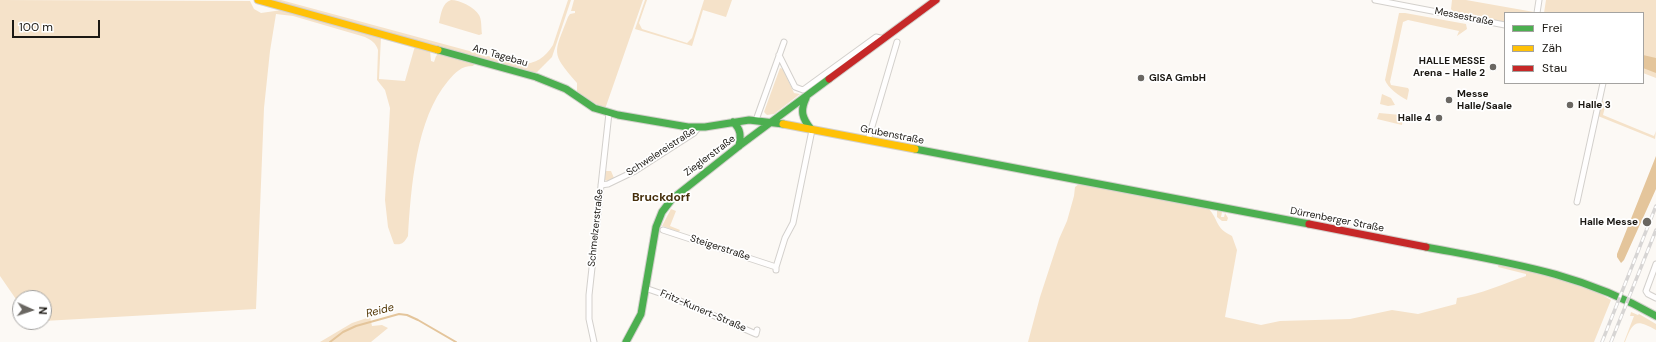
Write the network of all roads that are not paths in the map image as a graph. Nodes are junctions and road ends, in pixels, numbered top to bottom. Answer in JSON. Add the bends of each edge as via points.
{"nodes":[{"id":1,"x":258,"y":0,"type":"edge"},
{"id":2,"x":936,"y":0,"type":"edge"},
{"id":3,"x":1375,"y":0,"type":"edge"},
{"id":4,"x":1539,"y":0,"type":"edge"},
{"id":5,"x":1537,"y":12,"type":"edge"},
{"id":6,"x":1504,"y":25,"type":"edge"},
{"id":7,"x":884,"y":39,"type":"junction"},
{"id":8,"x":784,"y":42,"type":"dead end"},
{"id":9,"x":897,"y":42,"type":"dead end"},
{"id":10,"x":779,"y":55,"type":"junction"},
{"id":11,"x":1603,"y":84,"type":"edge"},
{"id":12,"x":806,"y":98,"type":"junction"},
{"id":13,"x":609,"y":113,"type":"junction"},
{"id":14,"x":756,"y":120,"type":"junction"},
{"id":15,"x":733,"y":122,"type":"junction"},
{"id":16,"x":773,"y":122,"type":"junction"},
{"id":17,"x":699,"y":127,"type":"junction"},
{"id":18,"x":812,"y":129,"type":"junction"},
{"id":19,"x":868,"y":140,"type":"junction"},
{"id":20,"x":739,"y":146,"type":"junction"},
{"id":21,"x":1006,"y":167,"type":"joint"},
{"id":22,"x":601,"y":185,"type":"junction"},
{"id":23,"x":1577,"y":202,"type":"dead end"},
{"id":24,"x":664,"y":230,"type":"dead end"},
{"id":25,"x":1656,"y":264,"type":"edge"},
{"id":26,"x":645,"y":288,"type":"junction"},
{"id":27,"x":1656,"y":298,"type":"edge"},
{"id":28,"x":1656,"y":316,"type":"edge"},
{"id":29,"x":757,"y":330,"type":"dead end"},
{"id":30,"x":594,"y":341,"type":"edge"},
{"id":31,"x":626,"y":342,"type":"edge"}],
"edges":[{"from":1,"to":13,"type":"street","name":"Am Tagebau","via":[[536,77],[566,89],[594,108]]},
{"from":2,"to":7,"type":"street","name":"Zieglerstraße"},
{"from":3,"to":6,"type":"street","name":"Messestraße"},
{"from":4,"to":5,"type":"street"},
{"from":7,"to":10,"type":"street","name":"Zieglerstraße","via":[[876,37],[803,90],[795,87]]},
{"from":7,"to":12,"type":"street","name":"Zieglerstraße"},
{"from":8,"to":10,"type":"street"},
{"from":9,"to":19,"type":"street"},
{"from":10,"to":14,"type":"street"},
{"from":11,"to":23,"type":"street"},
{"from":12,"to":16,"type":"street","name":"Zieglerstraße"},
{"from":12,"to":18,"type":"street","via":[[802,115],[803,120]]},
{"from":13,"to":17,"type":"street","name":"Am Tagebau"},
{"from":13,"to":22,"type":"street","name":"Schmelzerstraße"},
{"from":14,"to":15,"type":"street","name":"Am Tagebau"},
{"from":14,"to":16,"type":"street","name":"Am Tagebau"},
{"from":15,"to":17,"type":"street","name":"Am Tagebau"},
{"from":15,"to":20,"type":"street","via":[[740,129]]},
{"from":16,"to":18,"type":"street","name":"Grubenstraße"},
{"from":16,"to":20,"type":"street","name":"Zieglerstraße"},
{"from":17,"to":22,"type":"street","name":"Schwelereistraße","via":[[694,133],[635,171]]},
{"from":18,"to":19,"type":"street","name":"Grubenstraße"},
{"from":18,"to":24,"type":"street","name":"Steigerstraße","via":[[793,223],[785,238],[776,268]]},
{"from":19,"to":21,"type":"street","name":"Grubenstraße"},
{"from":20,"to":26,"type":"street","name":"Zieglerstraße","via":[[679,192],[662,212],[654,233]]},
{"from":21,"to":28,"type":"street","name":"Dürrenberger Straße","via":[[1553,272],[1598,286]]},
{"from":22,"to":30,"type":"street","name":"Schmelzerstraße","via":[[588,313]]},
{"from":25,"to":27,"type":"street","via":[[1646,291]]},
{"from":26,"to":29,"type":"street","name":"Fritz-Kunert-Straße","via":[[756,334]]},
{"from":26,"to":31,"type":"street","name":"Zieglerstraße","via":[[641,314]]}]}
